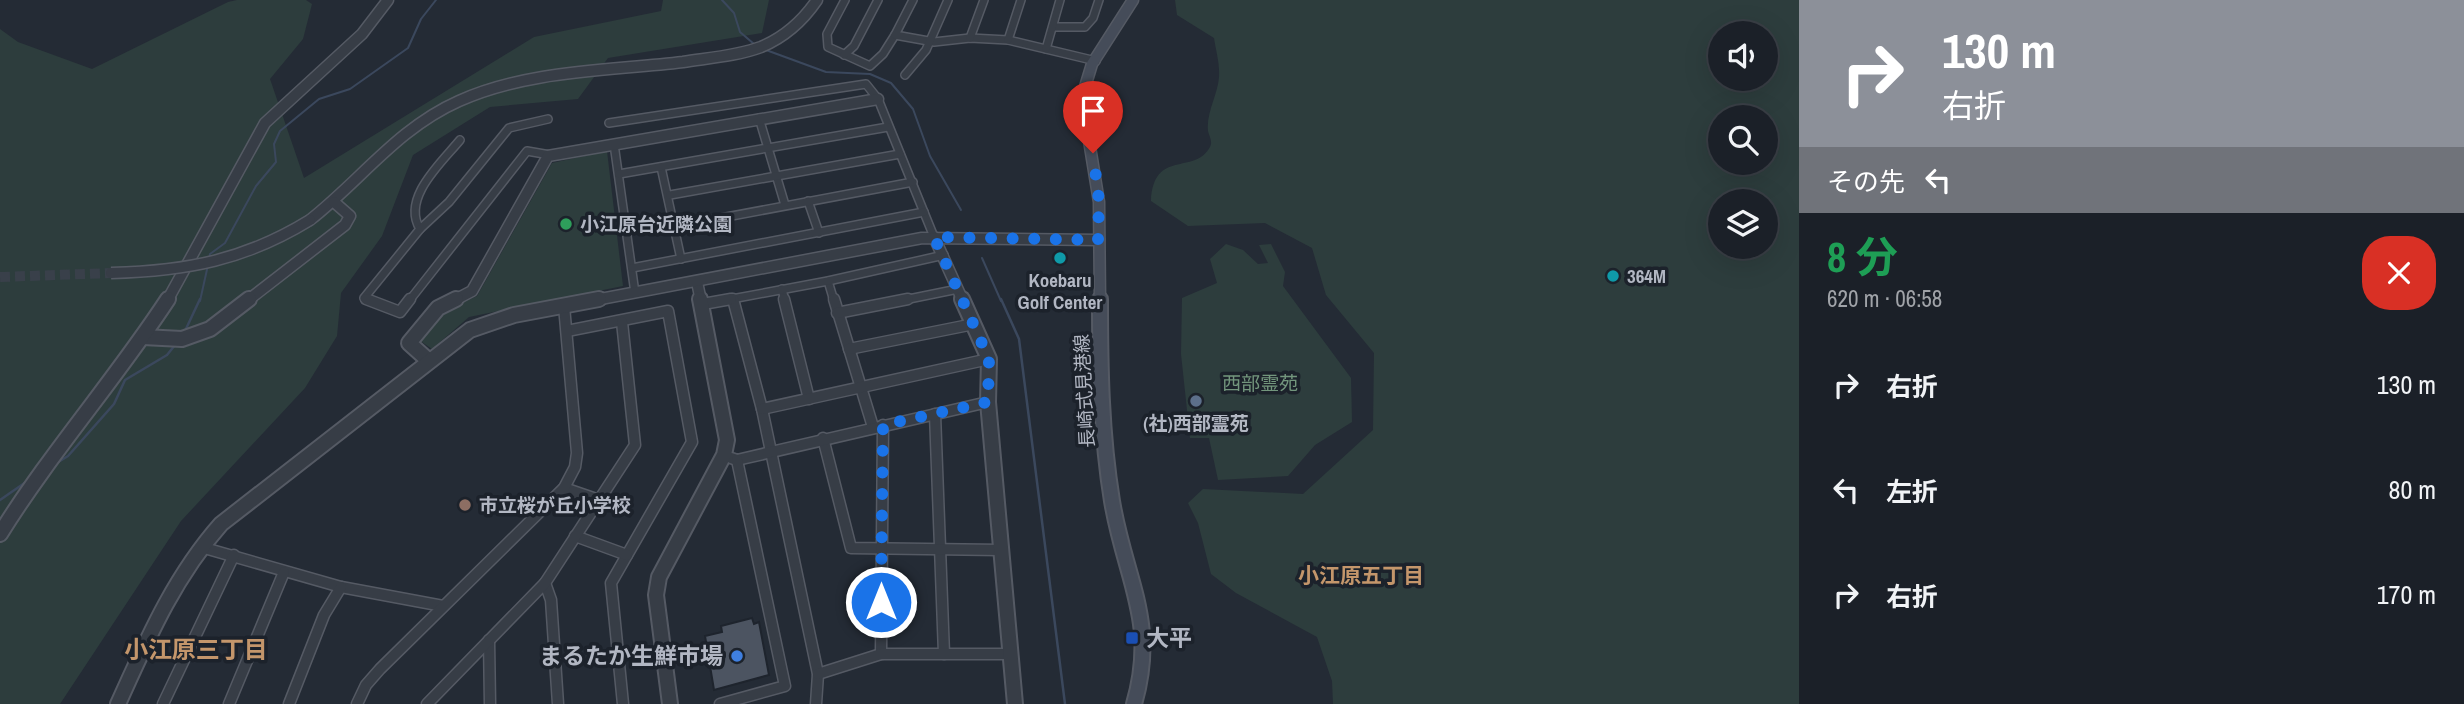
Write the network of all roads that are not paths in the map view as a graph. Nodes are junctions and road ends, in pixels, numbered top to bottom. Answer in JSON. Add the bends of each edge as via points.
{"nodes":[{"id":1,"x":388,"y":0,"type":"edge"},
{"id":2,"x":817,"y":0,"type":"edge"},
{"id":3,"x":845,"y":0,"type":"edge"},
{"id":4,"x":878,"y":0,"type":"edge"},
{"id":5,"x":913,"y":0,"type":"edge"},
{"id":6,"x":948,"y":0,"type":"edge"},
{"id":7,"x":984,"y":0,"type":"edge"},
{"id":8,"x":1021,"y":0,"type":"edge"},
{"id":9,"x":1060,"y":0,"type":"edge"},
{"id":10,"x":1099,"y":0,"type":"edge"},
{"id":11,"x":1133,"y":0,"type":"edge"},
{"id":12,"x":1053,"y":27,"type":"junction"},
{"id":13,"x":895,"y":36,"type":"junction"},
{"id":14,"x":970,"y":38,"type":"junction"},
{"id":15,"x":1008,"y":40,"type":"junction"},
{"id":16,"x":930,"y":41,"type":"junction"},
{"id":17,"x":1045,"y":49,"type":"junction"},
{"id":18,"x":844,"y":55,"type":"junction"},
{"id":19,"x":1096,"y":61,"type":"junction"},
{"id":20,"x":905,"y":75,"type":"dead end"},
{"id":21,"x":878,"y":99,"type":"junction"},
{"id":22,"x":759,"y":118,"type":"junction"},
{"id":23,"x":548,"y":119,"type":"dead end"},
{"id":24,"x":608,"y":123,"type":"dead end"},
{"id":25,"x":888,"y":127,"type":"junction"},
{"id":26,"x":460,"y":140,"type":"dead end"},
{"id":27,"x":614,"y":144,"type":"junction"},
{"id":28,"x":768,"y":148,"type":"junction"},
{"id":29,"x":900,"y":154,"type":"junction"},
{"id":30,"x":550,"y":155,"type":"junction"},
{"id":31,"x":661,"y":167,"type":"junction"},
{"id":32,"x":619,"y":174,"type":"junction"},
{"id":33,"x":776,"y":176,"type":"junction"},
{"id":34,"x":913,"y":182,"type":"junction"},
{"id":35,"x":670,"y":195,"type":"junction"},
{"id":36,"x":808,"y":201,"type":"junction"},
{"id":37,"x":334,"y":202,"type":"junction"},
{"id":38,"x":785,"y":205,"type":"junction"},
{"id":39,"x":924,"y":212,"type":"junction"},
{"id":40,"x":673,"y":227,"type":"junction"},
{"id":41,"x":420,"y":229,"type":"junction"},
{"id":42,"x":819,"y":233,"type":"junction"},
{"id":43,"x":934,"y":237,"type":"junction"},
{"id":44,"x":1098,"y":240,"type":"junction"},
{"id":45,"x":944,"y":255,"type":"junction"},
{"id":46,"x":681,"y":259,"type":"junction"},
{"id":47,"x":632,"y":268,"type":"junction"},
{"id":48,"x":111,"y":273,"type":"tunnel mouth"},
{"id":49,"x":828,"y":281,"type":"junction"},
{"id":50,"x":697,"y":282,"type":"junction"},
{"id":51,"x":782,"y":289,"type":"junction"},
{"id":52,"x":958,"y":289,"type":"junction"},
{"id":53,"x":635,"y":293,"type":"junction"},
{"id":54,"x":733,"y":299,"type":"junction"},
{"id":55,"x":703,"y":304,"type":"junction"},
{"id":56,"x":565,"y":306,"type":"junction"},
{"id":57,"x":837,"y":313,"type":"junction"},
{"id":58,"x":622,"y":322,"type":"junction"},
{"id":59,"x":974,"y":324,"type":"junction"},
{"id":60,"x":567,"y":331,"type":"junction"},
{"id":61,"x":143,"y":337,"type":"junction"},
{"id":62,"x":849,"y":349,"type":"junction"},
{"id":63,"x":989,"y":359,"type":"junction"},
{"id":64,"x":429,"y":361,"type":"junction"},
{"id":65,"x":859,"y":387,"type":"junction"},
{"id":66,"x":808,"y":399,"type":"junction"},
{"id":67,"x":988,"y":402,"type":"junction"},
{"id":68,"x":762,"y":409,"type":"junction"},
{"id":69,"x":935,"y":414,"type":"junction"},
{"id":70,"x":878,"y":426,"type":"junction"},
{"id":71,"x":823,"y":438,"type":"junction"},
{"id":72,"x":769,"y":452,"type":"junction"},
{"id":73,"x":730,"y":457,"type":"junction"},
{"id":74,"x":564,"y":488,"type":"junction"},
{"id":75,"x":599,"y":500,"type":"junction"},
{"id":76,"x":0,"y":534,"type":"edge"},
{"id":77,"x":575,"y":536,"type":"junction"},
{"id":78,"x":199,"y":546,"type":"junction"},
{"id":79,"x":939,"y":549,"type":"junction"},
{"id":80,"x":882,"y":550,"type":"junction"},
{"id":81,"x":1000,"y":550,"type":"junction"},
{"id":82,"x":234,"y":555,"type":"junction"},
{"id":83,"x":626,"y":555,"type":"junction"},
{"id":84,"x":284,"y":572,"type":"junction"},
{"id":85,"x":545,"y":583,"type":"junction"},
{"id":86,"x":341,"y":587,"type":"junction"},
{"id":87,"x":443,"y":606,"type":"junction"},
{"id":88,"x":489,"y":640,"type":"junction"},
{"id":89,"x":881,"y":654,"type":"junction"},
{"id":90,"x":944,"y":654,"type":"junction"},
{"id":91,"x":1011,"y":654,"type":"junction"},
{"id":92,"x":818,"y":674,"type":"junction"},
{"id":93,"x":118,"y":704,"type":"edge"},
{"id":94,"x":163,"y":704,"type":"edge"},
{"id":95,"x":229,"y":704,"type":"edge"},
{"id":96,"x":289,"y":704,"type":"edge"},
{"id":97,"x":357,"y":704,"type":"edge"},
{"id":98,"x":428,"y":704,"type":"edge"},
{"id":99,"x":491,"y":704,"type":"edge"},
{"id":100,"x":558,"y":704,"type":"edge"},
{"id":101,"x":623,"y":704,"type":"edge"},
{"id":102,"x":670,"y":704,"type":"edge"},
{"id":103,"x":720,"y":704,"type":"edge"},
{"id":104,"x":816,"y":704,"type":"edge"},
{"id":105,"x":1015,"y":704,"type":"edge"},
{"id":106,"x":1134,"y":704,"type":"edge"}],
"edges":[{"from":1,"to":61,"type":"street","via":[[362,34],[261,130],[193,259]]},
{"from":2,"to":37,"type":"street","via":[[806,18],[778,41],[752,50],[549,75],[467,97],[405,133]]},
{"from":3,"to":18,"type":"street","via":[[826,41],[828,47]]},
{"from":4,"to":18,"type":"street","via":[[854,46]]},
{"from":5,"to":13,"type":"street"},
{"from":6,"to":16,"type":"street"},
{"from":7,"to":14,"type":"street"},
{"from":8,"to":15,"type":"street"},
{"from":9,"to":12,"type":"street"},
{"from":10,"to":12,"type":"street","via":[[1095,19],[1088,26],[1077,30]]},
{"from":11,"to":19,"type":"main road","name":"長崎式見港線"},
{"from":12,"to":17,"type":"street"},
{"from":13,"to":16,"type":"street"},
{"from":13,"to":18,"type":"street","via":[[870,66]]},
{"from":14,"to":15,"type":"street"},
{"from":14,"to":16,"type":"street"},
{"from":15,"to":17,"type":"street"},
{"from":16,"to":20,"type":"street","via":[[916,66]]},
{"from":17,"to":19,"type":"street"},
{"from":19,"to":44,"type":"main road","name":"長崎式見港線","via":[[1085,84],[1085,109],[1096,168]]},
{"from":21,"to":22,"type":"street"},
{"from":21,"to":24,"type":"street","via":[[866,84]]},
{"from":21,"to":25,"type":"street"},
{"from":22,"to":27,"type":"street"},
{"from":22,"to":28,"type":"street"},
{"from":23,"to":41,"type":"street","via":[[509,128],[449,202]]},
{"from":25,"to":28,"type":"street"},
{"from":25,"to":29,"type":"street"},
{"from":26,"to":41,"type":"street","via":[[417,193]]},
{"from":27,"to":30,"type":"street"},
{"from":27,"to":32,"type":"street"},
{"from":28,"to":31,"type":"street"},
{"from":28,"to":33,"type":"street"},
{"from":29,"to":33,"type":"street"},
{"from":29,"to":34,"type":"street"},
{"from":30,"to":41,"type":"street","via":[[527,151],[400,312],[364,298]]},
{"from":30,"to":64,"type":"street","via":[[472,291],[438,307],[409,342]]},
{"from":31,"to":32,"type":"street"},
{"from":31,"to":35,"type":"street"},
{"from":32,"to":47,"type":"street"},
{"from":33,"to":35,"type":"street"},
{"from":33,"to":38,"type":"street"},
{"from":34,"to":36,"type":"street"},
{"from":34,"to":39,"type":"street"},
{"from":35,"to":40,"type":"street"},
{"from":36,"to":38,"type":"street"},
{"from":36,"to":42,"type":"street"},
{"from":37,"to":48,"type":"street","bridge":true,"via":[[263,246],[214,264],[164,272]]},
{"from":37,"to":61,"type":"street","via":[[349,216],[345,225],[223,320],[182,339]]},
{"from":38,"to":40,"type":"street"},
{"from":39,"to":42,"type":"street"},
{"from":39,"to":43,"type":"street"},
{"from":40,"to":46,"type":"street"},
{"from":42,"to":46,"type":"street"},
{"from":43,"to":44,"type":"street"},
{"from":43,"to":45,"type":"street"},
{"from":43,"to":50,"type":"street"},
{"from":44,"to":106,"type":"main road","name":"長崎式見港線","via":[[1112,503],[1143,614],[1145,656]]},
{"from":45,"to":49,"type":"street"},
{"from":45,"to":52,"type":"street"},
{"from":46,"to":47,"type":"street"},
{"from":47,"to":53,"type":"street"},
{"from":49,"to":51,"type":"street"},
{"from":49,"to":57,"type":"street"},
{"from":50,"to":53,"type":"street"},
{"from":50,"to":55,"type":"street"},
{"from":51,"to":54,"type":"street"},
{"from":51,"to":66,"type":"street"},
{"from":52,"to":57,"type":"street"},
{"from":52,"to":59,"type":"street"},
{"from":53,"to":56,"type":"street"},
{"from":54,"to":55,"type":"street"},
{"from":54,"to":68,"type":"street"},
{"from":55,"to":73,"type":"street"},
{"from":56,"to":60,"type":"street"},
{"from":56,"to":64,"type":"street","via":[[486,322]]},
{"from":57,"to":62,"type":"street"},
{"from":58,"to":60,"type":"street"},
{"from":58,"to":75,"type":"street","via":[[635,445]]},
{"from":58,"to":83,"type":"street","via":[[668,311],[692,442]]},
{"from":59,"to":62,"type":"street"},
{"from":59,"to":63,"type":"street"},
{"from":60,"to":74,"type":"street","via":[[577,453]]},
{"from":61,"to":76,"type":"street","via":[[29,488]]},
{"from":62,"to":65,"type":"street"},
{"from":63,"to":65,"type":"street"},
{"from":63,"to":67,"type":"street"},
{"from":64,"to":78,"type":"street"},
{"from":65,"to":66,"type":"street"},
{"from":65,"to":70,"type":"street"},
{"from":66,"to":68,"type":"street"},
{"from":67,"to":69,"type":"street"},
{"from":67,"to":81,"type":"street"},
{"from":68,"to":72,"type":"street"},
{"from":69,"to":70,"type":"street"},
{"from":69,"to":79,"type":"street"},
{"from":70,"to":71,"type":"street"},
{"from":70,"to":80,"type":"street"},
{"from":71,"to":72,"type":"street"},
{"from":71,"to":80,"type":"street","via":[[850,548]]},
{"from":72,"to":73,"type":"street"},
{"from":72,"to":92,"type":"street"},
{"from":73,"to":102,"type":"street","via":[[659,577],[656,595]]},
{"from":73,"to":103,"type":"street","via":[[785,686]]},
{"from":74,"to":75,"type":"street"},
{"from":74,"to":87,"type":"street"},
{"from":75,"to":77,"type":"street"},
{"from":77,"to":83,"type":"street"},
{"from":77,"to":85,"type":"street"},
{"from":78,"to":82,"type":"street"},
{"from":78,"to":93,"type":"street"},
{"from":79,"to":80,"type":"street"},
{"from":79,"to":81,"type":"street"},
{"from":79,"to":90,"type":"street"},
{"from":80,"to":89,"type":"street"},
{"from":81,"to":91,"type":"street"},
{"from":82,"to":84,"type":"street"},
{"from":82,"to":94,"type":"street"},
{"from":83,"to":101,"type":"street","via":[[611,583]]},
{"from":84,"to":86,"type":"street"},
{"from":84,"to":95,"type":"street"},
{"from":85,"to":88,"type":"street"},
{"from":85,"to":100,"type":"street","via":[[551,600]]},
{"from":86,"to":87,"type":"street"},
{"from":86,"to":96,"type":"street","via":[[324,615]]},
{"from":87,"to":97,"type":"street","via":[[366,685]]},
{"from":88,"to":98,"type":"street"},
{"from":88,"to":99,"type":"street"},
{"from":89,"to":90,"type":"street"},
{"from":89,"to":92,"type":"street"},
{"from":90,"to":91,"type":"street"},
{"from":91,"to":105,"type":"street"},
{"from":92,"to":104,"type":"street"}]}
